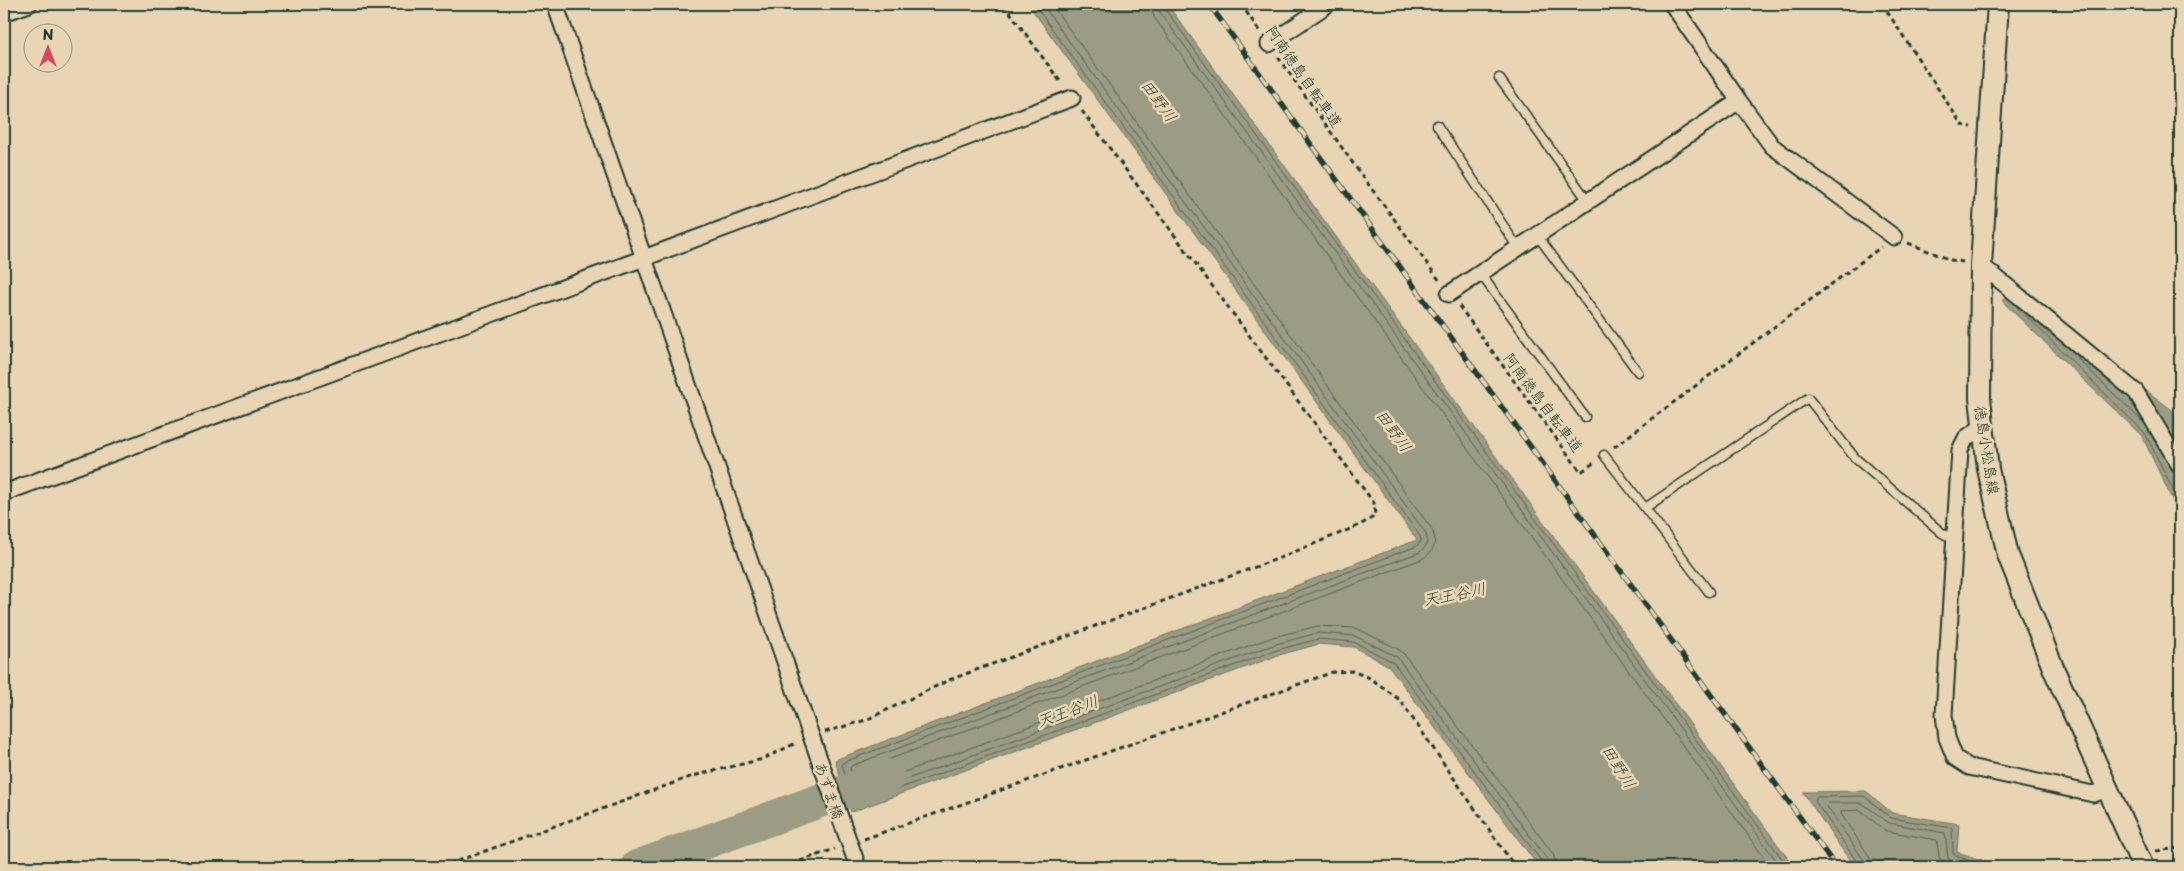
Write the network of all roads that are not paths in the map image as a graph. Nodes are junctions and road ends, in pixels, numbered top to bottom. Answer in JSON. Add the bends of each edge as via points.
{"nodes":[{"id":1,"x":29,"y":4,"type":"edge"},
{"id":2,"x":555,"y":4,"type":"edge"},
{"id":3,"x":1328,"y":4,"type":"edge"},
{"id":4,"x":1672,"y":4,"type":"edge"},
{"id":5,"x":1998,"y":4,"type":"edge"},
{"id":6,"x":4,"y":13,"type":"edge"},
{"id":7,"x":1269,"y":44,"type":"road end"},
{"id":8,"x":1499,"y":78,"type":"dead end"},
{"id":9,"x":1072,"y":98,"type":"road end"},
{"id":10,"x":1739,"y":101,"type":"junction"},
{"id":11,"x":1437,"y":125,"type":"dead end"},
{"id":12,"x":1588,"y":201,"type":"junction"},
{"id":13,"x":1537,"y":235,"type":"junction"},
{"id":14,"x":1894,"y":237,"type":"road end"},
{"id":15,"x":1518,"y":248,"type":"junction"},
{"id":16,"x":644,"y":258,"type":"junction"},
{"id":17,"x":1981,"y":266,"type":"junction"},
{"id":18,"x":1480,"y":273,"type":"junction"},
{"id":19,"x":1449,"y":294,"type":"road end"},
{"id":20,"x":1638,"y":372,"type":"dead end"},
{"id":21,"x":1585,"y":417,"type":"dead end"},
{"id":22,"x":1982,"y":427,"type":"junction"},
{"id":23,"x":1604,"y":455,"type":"road end"},
{"id":24,"x":2180,"y":466,"type":"edge"},
{"id":25,"x":4,"y":493,"type":"edge"},
{"id":26,"x":1645,"y":508,"type":"junction"},
{"id":27,"x":1953,"y":540,"type":"junction"},
{"id":28,"x":1709,"y":592,"type":"dead end"},
{"id":29,"x":2109,"y":789,"type":"junction"},
{"id":30,"x":2141,"y":861,"type":"edge"},
{"id":31,"x":858,"y":867,"type":"edge"}],
"edges":[{"from":1,"to":6,"type":"street"},
{"from":2,"to":16,"type":"street","name":"あずま橋"},
{"from":3,"to":7,"type":"street"},
{"from":4,"to":10,"type":"street"},
{"from":5,"to":17,"type":"main road","name":"徳島小松島線"},
{"from":8,"to":12,"type":"lane"},
{"from":9,"to":16,"type":"street"},
{"from":10,"to":12,"type":"street"},
{"from":10,"to":14,"type":"street","via":[[1772,146]]},
{"from":11,"to":15,"type":"lane"},
{"from":12,"to":13,"type":"street"},
{"from":13,"to":15,"type":"street"},
{"from":13,"to":20,"type":"lane"},
{"from":15,"to":18,"type":"street"},
{"from":16,"to":25,"type":"street"},
{"from":16,"to":31,"type":"street","name":"あずま橋"},
{"from":17,"to":22,"type":"main road","name":"徳島小松島線"},
{"from":17,"to":24,"type":"street","via":[[2136,392]]},
{"from":18,"to":19,"type":"street"},
{"from":18,"to":21,"type":"lane"},
{"from":22,"to":27,"type":"street","via":[[1966,438],[1960,450]]},
{"from":22,"to":29,"type":"main road","name":"徳島小松島線","via":[[2008,555],[2054,670]]},
{"from":23,"to":26,"type":"lane"},
{"from":26,"to":27,"type":"lane","via":[[1808,398],[1855,458]]},
{"from":26,"to":28,"type":"lane"},
{"from":27,"to":29,"type":"street","via":[[1944,715],[1947,738],[1955,758],[1969,768],[2093,794]]},
{"from":29,"to":30,"type":"main road","name":"徳島小松島線"}]}
